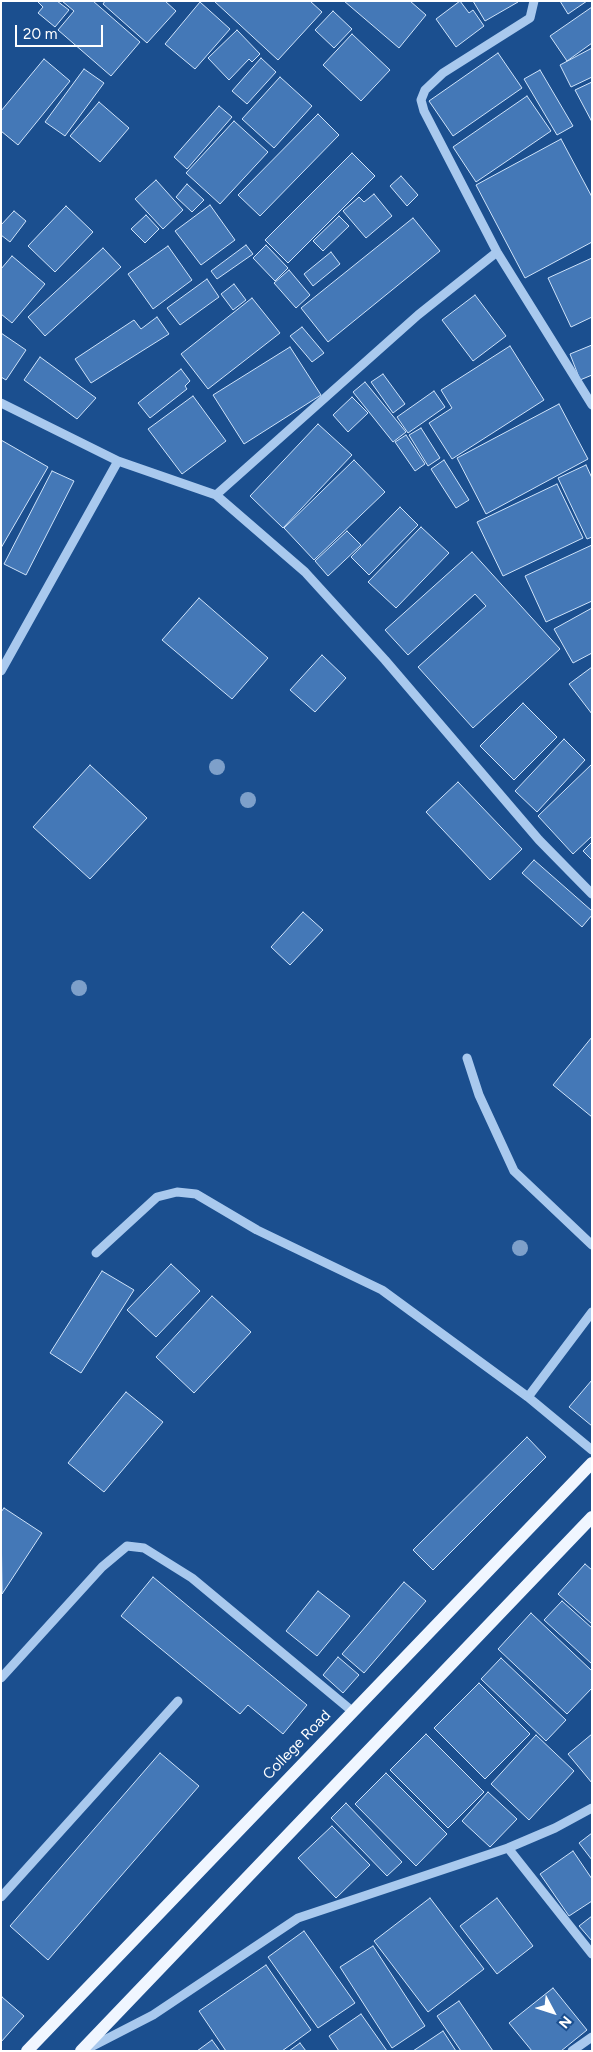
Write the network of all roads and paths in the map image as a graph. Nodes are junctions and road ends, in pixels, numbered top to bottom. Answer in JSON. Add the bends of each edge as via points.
{"nodes":[{"id":1,"x":534,"y":1,"type":"edge"},
{"id":2,"x":497,"y":252,"type":"junction"},
{"id":3,"x":1,"y":402,"type":"edge"},
{"id":4,"x":592,"y":405,"type":"edge"},
{"id":5,"x":118,"y":461,"type":"junction"},
{"id":6,"x":216,"y":495,"type":"junction"},
{"id":7,"x":1,"y":671,"type":"edge"},
{"id":8,"x":592,"y":894,"type":"edge"},
{"id":9,"x":467,"y":1058,"type":"dead end"},
{"id":10,"x":592,"y":1245,"type":"edge"},
{"id":11,"x":96,"y":1252,"type":"dead end"},
{"id":12,"x":592,"y":1312,"type":"edge"},
{"id":13,"x":528,"y":1397,"type":"junction"},
{"id":14,"x":592,"y":1450,"type":"edge"},
{"id":15,"x":592,"y":1463,"type":"edge"},
{"id":16,"x":592,"y":1517,"type":"edge"},
{"id":17,"x":1,"y":1678,"type":"edge"},
{"id":18,"x":178,"y":1701,"type":"dead end"},
{"id":19,"x":352,"y":1711,"type":"junction"},
{"id":20,"x":592,"y":1808,"type":"edge"},
{"id":21,"x":508,"y":1848,"type":"junction"},
{"id":22,"x":1,"y":1897,"type":"edge"},
{"id":23,"x":592,"y":1954,"type":"edge"},
{"id":24,"x":592,"y":2037,"type":"edge"},
{"id":25,"x":27,"y":2051,"type":"edge"},
{"id":26,"x":82,"y":2051,"type":"edge"},
{"id":27,"x":572,"y":2051,"type":"edge"}],
"edges":[{"from":1,"to":2,"type":"street","via":[[530,18],[443,73],[425,90],[421,100]]},
{"from":2,"to":4,"type":"street"},
{"from":2,"to":6,"type":"street","via":[[418,315]]},
{"from":3,"to":5,"type":"street"},
{"from":5,"to":6,"type":"street"},
{"from":5,"to":7,"type":"street"},
{"from":6,"to":8,"type":"street","via":[[305,572],[539,840]]},
{"from":9,"to":10,"type":"street","via":[[479,1095],[514,1171]]},
{"from":11,"to":13,"type":"street","via":[[157,1197],[177,1192],[196,1194],[257,1230],[382,1290]]},
{"from":12,"to":13,"type":"street"},
{"from":13,"to":14,"type":"street"},
{"from":15,"to":19,"type":"main road","name":"College Road"},
{"from":16,"to":26,"type":"main road"},
{"from":17,"to":19,"type":"street","via":[[102,1567],[127,1546],[144,1548],[192,1578]]},
{"from":18,"to":22,"type":"street"},
{"from":19,"to":25,"type":"main road","name":"College Road"},
{"from":20,"to":21,"type":"street","via":[[556,1828]]},
{"from":21,"to":23,"type":"street"},
{"from":21,"to":26,"type":"street","via":[[298,1918],[153,2015]]},
{"from":24,"to":27,"type":"street"}]}
